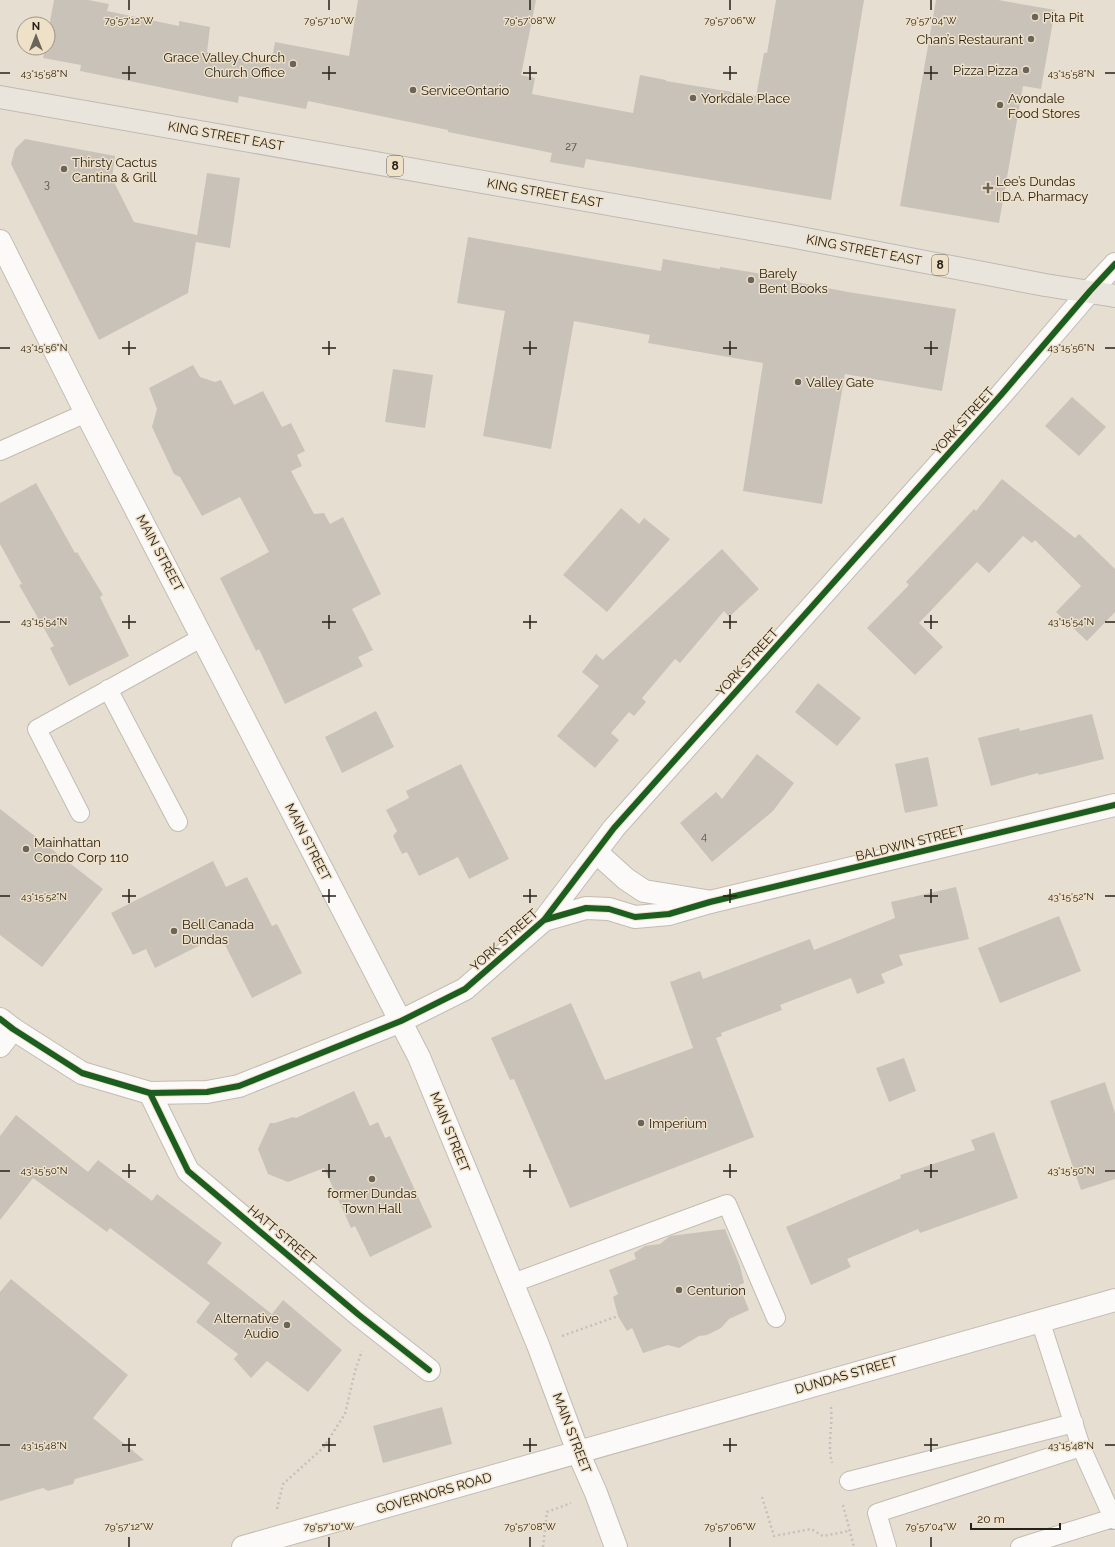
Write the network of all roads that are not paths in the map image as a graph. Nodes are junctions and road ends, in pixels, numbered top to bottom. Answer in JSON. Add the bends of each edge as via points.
{"nodes":[{"id":1,"x":0,"y":97,"type":"edge"},
{"id":2,"x":0,"y":241,"type":"edge"},
{"id":3,"x":1115,"y":264,"type":"edge"},
{"id":4,"x":1090,"y":291,"type":"junction"},
{"id":5,"x":1115,"y":296,"type":"edge"},
{"id":6,"x":86,"y":413,"type":"junction"},
{"id":7,"x":0,"y":451,"type":"edge"},
{"id":8,"x":203,"y":637,"type":"junction"},
{"id":9,"x":108,"y":689,"type":"junction"},
{"id":10,"x":1115,"y":805,"type":"edge"},
{"id":11,"x":80,"y":813,"type":"dead end"},
{"id":12,"x":178,"y":822,"type":"dead end"},
{"id":13,"x":596,"y":852,"type":"junction"},
{"id":14,"x":710,"y":902,"type":"junction"},
{"id":15,"x":544,"y":920,"type":"junction"},
{"id":16,"x":401,"y":1021,"type":"junction"},
{"id":17,"x":6,"y":1024,"type":"edge"},
{"id":18,"x":0,"y":1046,"type":"edge"},
{"id":19,"x":150,"y":1093,"type":"junction"},
{"id":20,"x":513,"y":1283,"type":"junction"},
{"id":21,"x":1115,"y":1300,"type":"edge"},
{"id":22,"x":776,"y":1318,"type":"dead end"},
{"id":23,"x":1040,"y":1320,"type":"junction"},
{"id":24,"x":428,"y":1370,"type":"dead end"},
{"id":25,"x":1074,"y":1423,"type":"junction"},
{"id":26,"x":1081,"y":1447,"type":"junction"},
{"id":27,"x":578,"y":1452,"type":"junction"},
{"id":28,"x":849,"y":1481,"type":"dead end"},
{"id":29,"x":1114,"y":1519,"type":"edge"},
{"id":30,"x":243,"y":1547,"type":"edge"},
{"id":31,"x":616,"y":1547,"type":"edge"},
{"id":32,"x":887,"y":1547,"type":"edge"},
{"id":33,"x":1020,"y":1547,"type":"edge"}],
"edges":[{"from":1,"to":4,"type":"main road","name":"KING STREET EAST","number":"8"},
{"from":2,"to":6,"type":"street","name":"MAIN STREET"},
{"from":3,"to":4,"type":"street","name":"YORK STREET"},
{"from":4,"to":5,"type":"main road","number":"8"},
{"from":4,"to":13,"type":"street","name":"YORK STREET","via":[[996,401],[614,828]]},
{"from":6,"to":7,"type":"lane"},
{"from":6,"to":8,"type":"street","name":"MAIN STREET"},
{"from":8,"to":9,"type":"lane"},
{"from":8,"to":16,"type":"street","name":"MAIN STREET"},
{"from":9,"to":11,"type":"lane","via":[[37,729]]},
{"from":9,"to":12,"type":"lane"},
{"from":10,"to":14,"type":"street","name":"BALDWIN STREET"},
{"from":13,"to":14,"type":"street","via":[[626,879],[644,891]]},
{"from":13,"to":15,"type":"street","name":"YORK STREET"},
{"from":14,"to":15,"type":"street","name":"BALDWIN STREET","via":[[669,914],[635,917],[609,909],[586,908]]},
{"from":15,"to":16,"type":"street","name":"YORK STREET","via":[[465,989]]},
{"from":16,"to":19,"type":"street","via":[[239,1086],[206,1092]]},
{"from":16,"to":20,"type":"street","name":"MAIN STREET","via":[[420,1057]]},
{"from":17,"to":18,"type":"street"},
{"from":17,"to":19,"type":"street","via":[[82,1073]]},
{"from":19,"to":24,"type":"street","name":"HATT STREET","via":[[188,1171]]},
{"from":20,"to":22,"type":"lane","via":[[727,1204]]},
{"from":20,"to":27,"type":"street","name":"MAIN STREET"},
{"from":21,"to":23,"type":"street","name":"DUNDAS STREET"},
{"from":23,"to":25,"type":"lane"},
{"from":23,"to":27,"type":"street","name":"DUNDAS STREET"},
{"from":25,"to":26,"type":"lane"},
{"from":25,"to":28,"type":"lane"},
{"from":26,"to":29,"type":"lane"},
{"from":26,"to":32,"type":"lane","via":[[877,1513]]},
{"from":27,"to":30,"type":"street","name":"GOVERNORS ROAD"},
{"from":27,"to":31,"type":"street","name":"MAIN STREET"},
{"from":29,"to":33,"type":"lane"}]}
